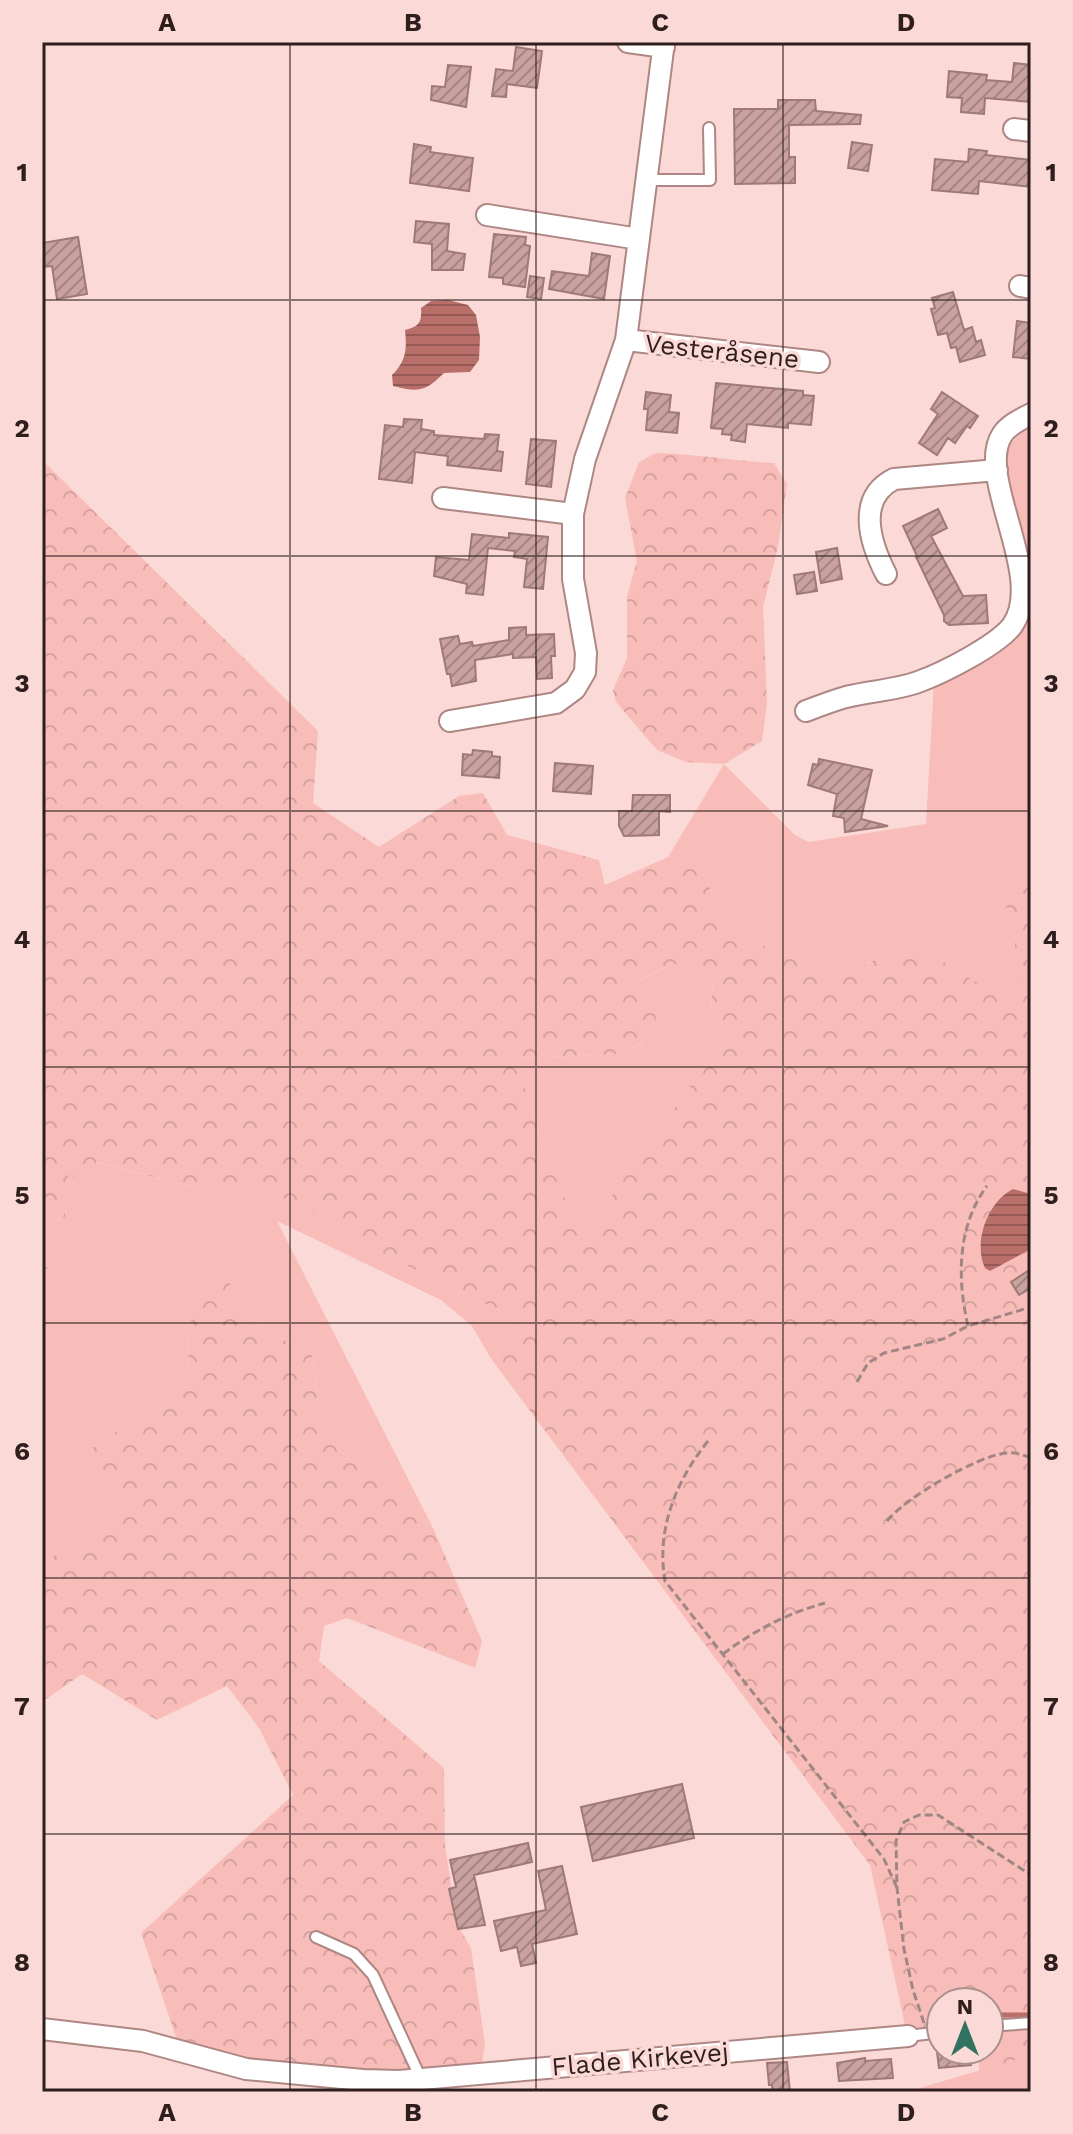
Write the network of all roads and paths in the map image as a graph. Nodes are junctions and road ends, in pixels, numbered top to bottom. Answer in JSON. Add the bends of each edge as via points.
{"nodes":[{"id":1,"x":628,"y":42,"type":"edge"},
{"id":2,"x":664,"y":45,"type":"edge"},
{"id":3,"x":709,"y":128,"type":"dead end"},
{"id":4,"x":647,"y":180,"type":"junction"},
{"id":5,"x":487,"y":215,"type":"dead end"},
{"id":6,"x":639,"y":239,"type":"junction"},
{"id":7,"x":626,"y":340,"type":"junction"},
{"id":8,"x":819,"y":362,"type":"dead end"},
{"id":9,"x":1031,"y":414,"type":"edge"},
{"id":10,"x":997,"y":470,"type":"junction"},
{"id":11,"x":443,"y":498,"type":"dead end"},
{"id":12,"x":573,"y":514,"type":"junction"},
{"id":13,"x":886,"y":574,"type":"dead end"},
{"id":14,"x":806,"y":711,"type":"dead end"},
{"id":15,"x":450,"y":721,"type":"dead end"},
{"id":16,"x":987,"y":1186,"type":"dead end"},
{"id":17,"x":1031,"y":1307,"type":"edge"},
{"id":18,"x":968,"y":1326,"type":"junction"},
{"id":19,"x":857,"y":1382,"type":"dead end"},
{"id":20,"x":708,"y":1441,"type":"dead end"},
{"id":21,"x":1031,"y":1458,"type":"edge"},
{"id":22,"x":887,"y":1521,"type":"dead end"},
{"id":23,"x":825,"y":1603,"type":"dead end"},
{"id":24,"x":723,"y":1654,"type":"junction"},
{"id":25,"x":1031,"y":1875,"type":"edge"},
{"id":26,"x":897,"y":1888,"type":"junction"},
{"id":27,"x":316,"y":1937,"type":"dead end"},
{"id":28,"x":1031,"y":2023,"type":"edge"},
{"id":29,"x":1005,"y":2025,"type":"edge"},
{"id":30,"x":42,"y":2029,"type":"edge"},
{"id":31,"x":925,"y":2034,"type":"edge"},
{"id":32,"x":918,"y":2035,"type":"junction"},
{"id":33,"x":421,"y":2079,"type":"junction"}],
"edges":[{"from":1,"to":2,"type":"street","name":"Vesteråsene"},
{"from":2,"to":4,"type":"street","name":"Vesteråsene"},
{"from":3,"to":4,"type":"lane","via":[[710,180]]},
{"from":4,"to":6,"type":"street","name":"Vesteråsene"},
{"from":5,"to":6,"type":"street"},
{"from":6,"to":7,"type":"street","name":"Vesteråsene"},
{"from":7,"to":8,"type":"street","name":"Vesteråsene"},
{"from":7,"to":12,"type":"street","name":"Vesteråsene","via":[[585,459]]},
{"from":9,"to":10,"type":"street","via":[[1002,435]]},
{"from":10,"to":13,"type":"street","via":[[894,479],[881,486],[872,498],[870,524],[873,549]]},
{"from":10,"to":14,"type":"street","via":[[1021,574],[1022,597],[1013,624],[991,645],[917,682]]},
{"from":11,"to":12,"type":"street"},
{"from":12,"to":15,"type":"street","name":"Vesteråsene","via":[[573,579],[586,653],[585,672],[575,689],[556,703]]},
{"from":16,"to":18,"type":"path","via":[[966,1228],[961,1259]]},
{"from":17,"to":18,"type":"path"},
{"from":18,"to":19,"type":"path","via":[[943,1339],[884,1353],[868,1363]]},
{"from":20,"to":24,"type":"path","via":[[674,1494],[661,1558],[665,1581]]},
{"from":21,"to":22,"type":"path","via":[[1007,1453],[992,1457],[928,1486]]},
{"from":23,"to":24,"type":"path","via":[[757,1629]]},
{"from":24,"to":26,"type":"path","via":[[884,1859]]},
{"from":25,"to":26,"type":"path","via":[[938,1815],[919,1815],[904,1822],[896,1841]]},
{"from":26,"to":32,"type":"path"},
{"from":27,"to":33,"type":"lane","via":[[354,1954],[373,1975]]},
{"from":28,"to":29,"type":"lane"},
{"from":30,"to":33,"type":"street","name":"Flade Kirkevej","via":[[143,2041],[258,2071]]},
{"from":31,"to":32,"type":"lane"},
{"from":32,"to":33,"type":"street","name":"Flade Kirkevej"}]}
